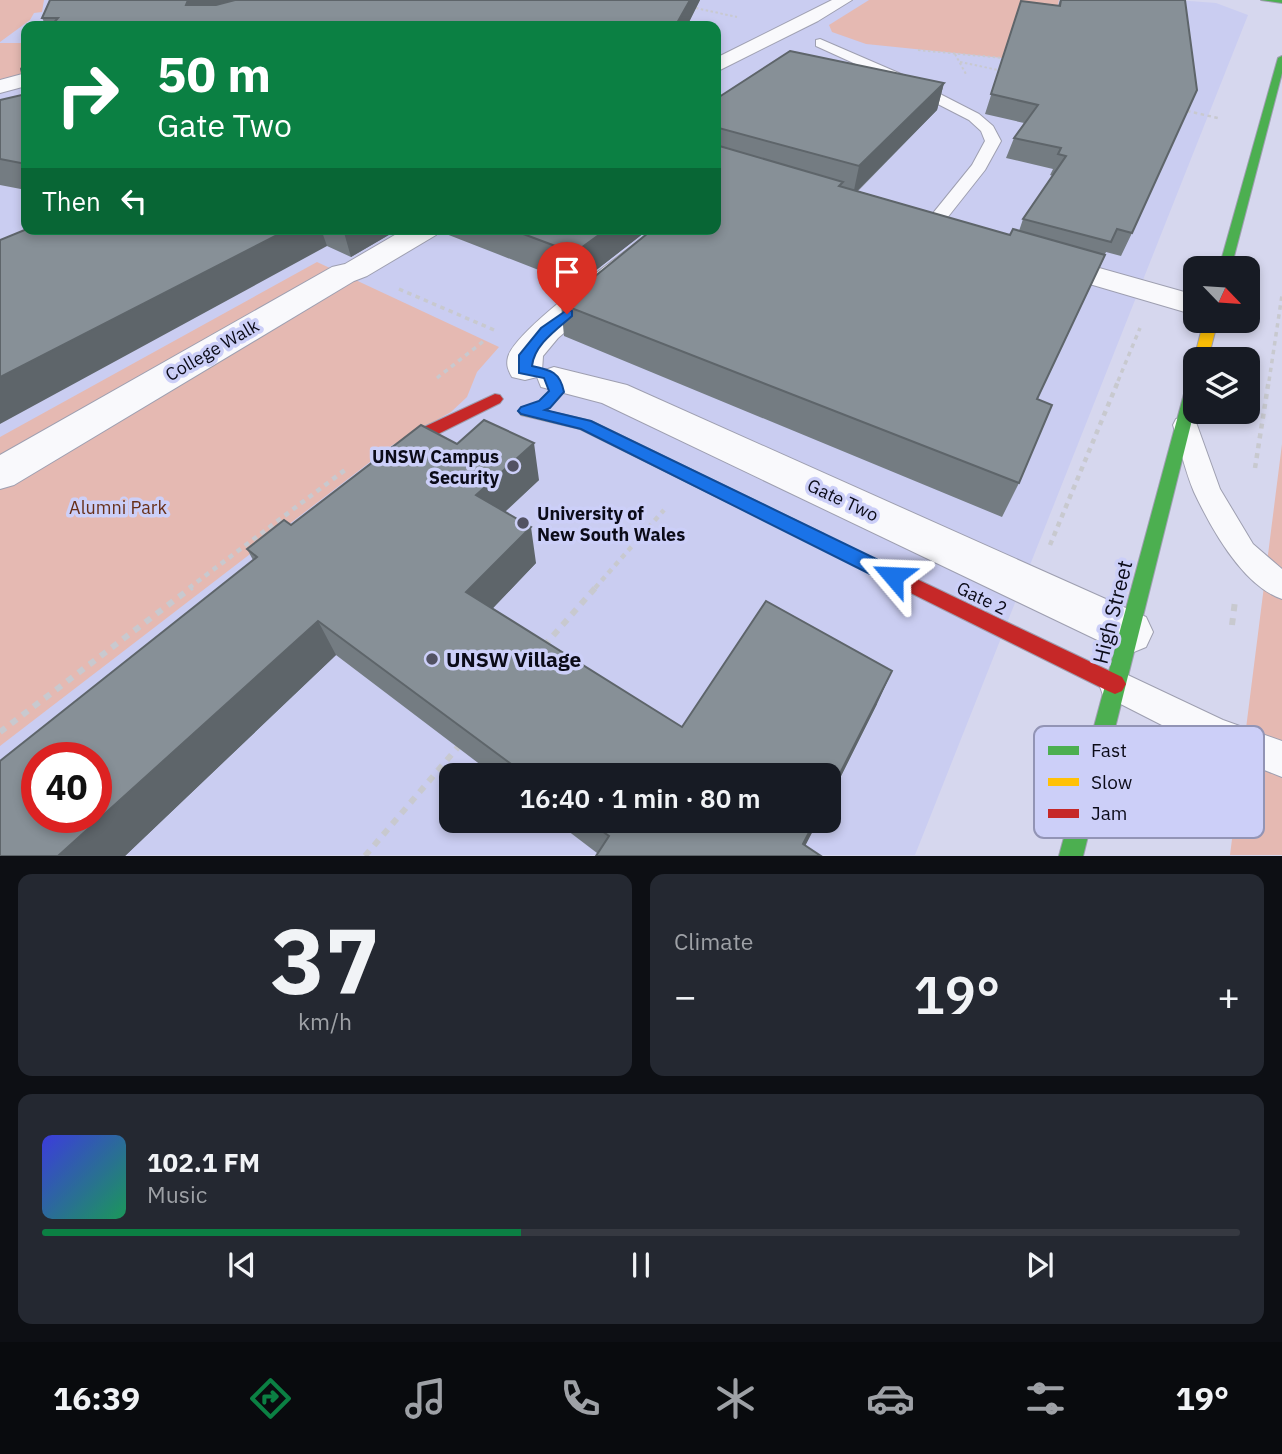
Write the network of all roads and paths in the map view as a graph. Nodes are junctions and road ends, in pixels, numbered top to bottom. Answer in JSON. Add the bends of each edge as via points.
{"nodes":[{"id":1,"x":844,"y":0,"type":"edge"},
{"id":2,"x":1264,"y":0,"type":"edge"},
{"id":3,"x":1282,"y":1,"type":"edge"},
{"id":4,"x":680,"y":5,"type":"edge"},
{"id":5,"x":793,"y":29,"type":"junction"},
{"id":6,"x":820,"y":43,"type":"dead end"},
{"id":7,"x":1282,"y":58,"type":"edge"},
{"id":8,"x":959,"y":62,"type":"dead end"},
{"id":9,"x":721,"y":63,"type":"edge"},
{"id":10,"x":1014,"y":73,"type":"edge"},
{"id":11,"x":21,"y":81,"type":"edge"},
{"id":12,"x":0,"y":87,"type":"edge"},
{"id":13,"x":1187,"y":111,"type":"edge"},
{"id":14,"x":1218,"y":118,"type":"dead end"},
{"id":15,"x":900,"y":220,"type":"edge"},
{"id":16,"x":943,"y":232,"type":"joint"},
{"id":17,"x":416,"y":235,"type":"edge"},
{"id":18,"x":665,"y":235,"type":"edge"},
{"id":19,"x":1021,"y":255,"type":"edge"},
{"id":20,"x":1228,"y":256,"type":"edge"},
{"id":21,"x":1154,"y":293,"type":"junction"},
{"id":22,"x":1282,"y":295,"type":"edge"},
{"id":23,"x":1183,"y":301,"type":"edge"},
{"id":24,"x":525,"y":389,"type":"junction"},
{"id":25,"x":1183,"y":424,"type":"edge"},
{"id":26,"x":1185,"y":424,"type":"edge"},
{"id":27,"x":355,"y":463,"type":"dead end"},
{"id":28,"x":1255,"y":468,"type":"dead end"},
{"id":29,"x":375,"y":471,"type":"edge"},
{"id":30,"x":0,"y":474,"type":"edge"},
{"id":31,"x":667,"y":507,"type":"dead end"},
{"id":32,"x":1051,"y":546,"type":"dead end"},
{"id":33,"x":1282,"y":587,"type":"edge"},
{"id":34,"x":1235,"y":597,"type":"dead end"},
{"id":35,"x":1232,"y":625,"type":"dead end"},
{"id":36,"x":1129,"y":632,"type":"junction"},
{"id":37,"x":538,"y":652,"type":"edge"},
{"id":38,"x":1115,"y":684,"type":"junction"},
{"id":39,"x":1104,"y":726,"type":"edge"},
{"id":40,"x":1199,"y":726,"type":"edge"},
{"id":41,"x":0,"y":732,"type":"edge"},
{"id":42,"x":458,"y":747,"type":"edge"},
{"id":43,"x":1264,"y":752,"type":"edge"},
{"id":44,"x":1282,"y":759,"type":"edge"},
{"id":45,"x":1076,"y":838,"type":"edge"},
{"id":46,"x":365,"y":856,"type":"edge"},
{"id":47,"x":1071,"y":856,"type":"edge"}],
"edges":[{"from":1,"to":5,"type":"street"},
{"from":2,"to":3,"type":"street"},
{"from":4,"to":5,"type":"path"},
{"from":5,"to":9,"type":"street"},
{"from":6,"to":16,"type":"lane","via":[[946,101],[989,129],[993,141]]},
{"from":7,"to":20,"type":"street"},
{"from":8,"to":10,"type":"path"},
{"from":11,"to":12,"type":"street"},
{"from":13,"to":14,"type":"path"},
{"from":15,"to":16,"type":"street"},
{"from":17,"to":30,"type":"street","name":"College Walk"},
{"from":18,"to":24,"type":"street","via":[[546,331],[526,355]]},
{"from":19,"to":21,"type":"street"},
{"from":21,"to":23,"type":"street"},
{"from":21,"to":32,"type":"path"},
{"from":22,"to":28,"type":"path"},
{"from":24,"to":29,"type":"street","via":[[430,431]]},
{"from":24,"to":36,"type":"street","name":"Gate Two","via":[[614,394]]},
{"from":24,"to":38,"type":"street","name":"Gate 2","via":[[585,425]]},
{"from":25,"to":36,"type":"street","name":"High Street"},
{"from":26,"to":33,"type":"lane","via":[[1207,491],[1243,552]]},
{"from":27,"to":41,"type":"path"},
{"from":31,"to":37,"type":"path"},
{"from":34,"to":35,"type":"path"},
{"from":36,"to":38,"type":"street","name":"High Street"},
{"from":38,"to":39,"type":"street","name":"High Street"},
{"from":38,"to":40,"type":"lane"},
{"from":42,"to":46,"type":"path"},
{"from":43,"to":44,"type":"lane"},
{"from":45,"to":47,"type":"street","name":"High Street"}]}
